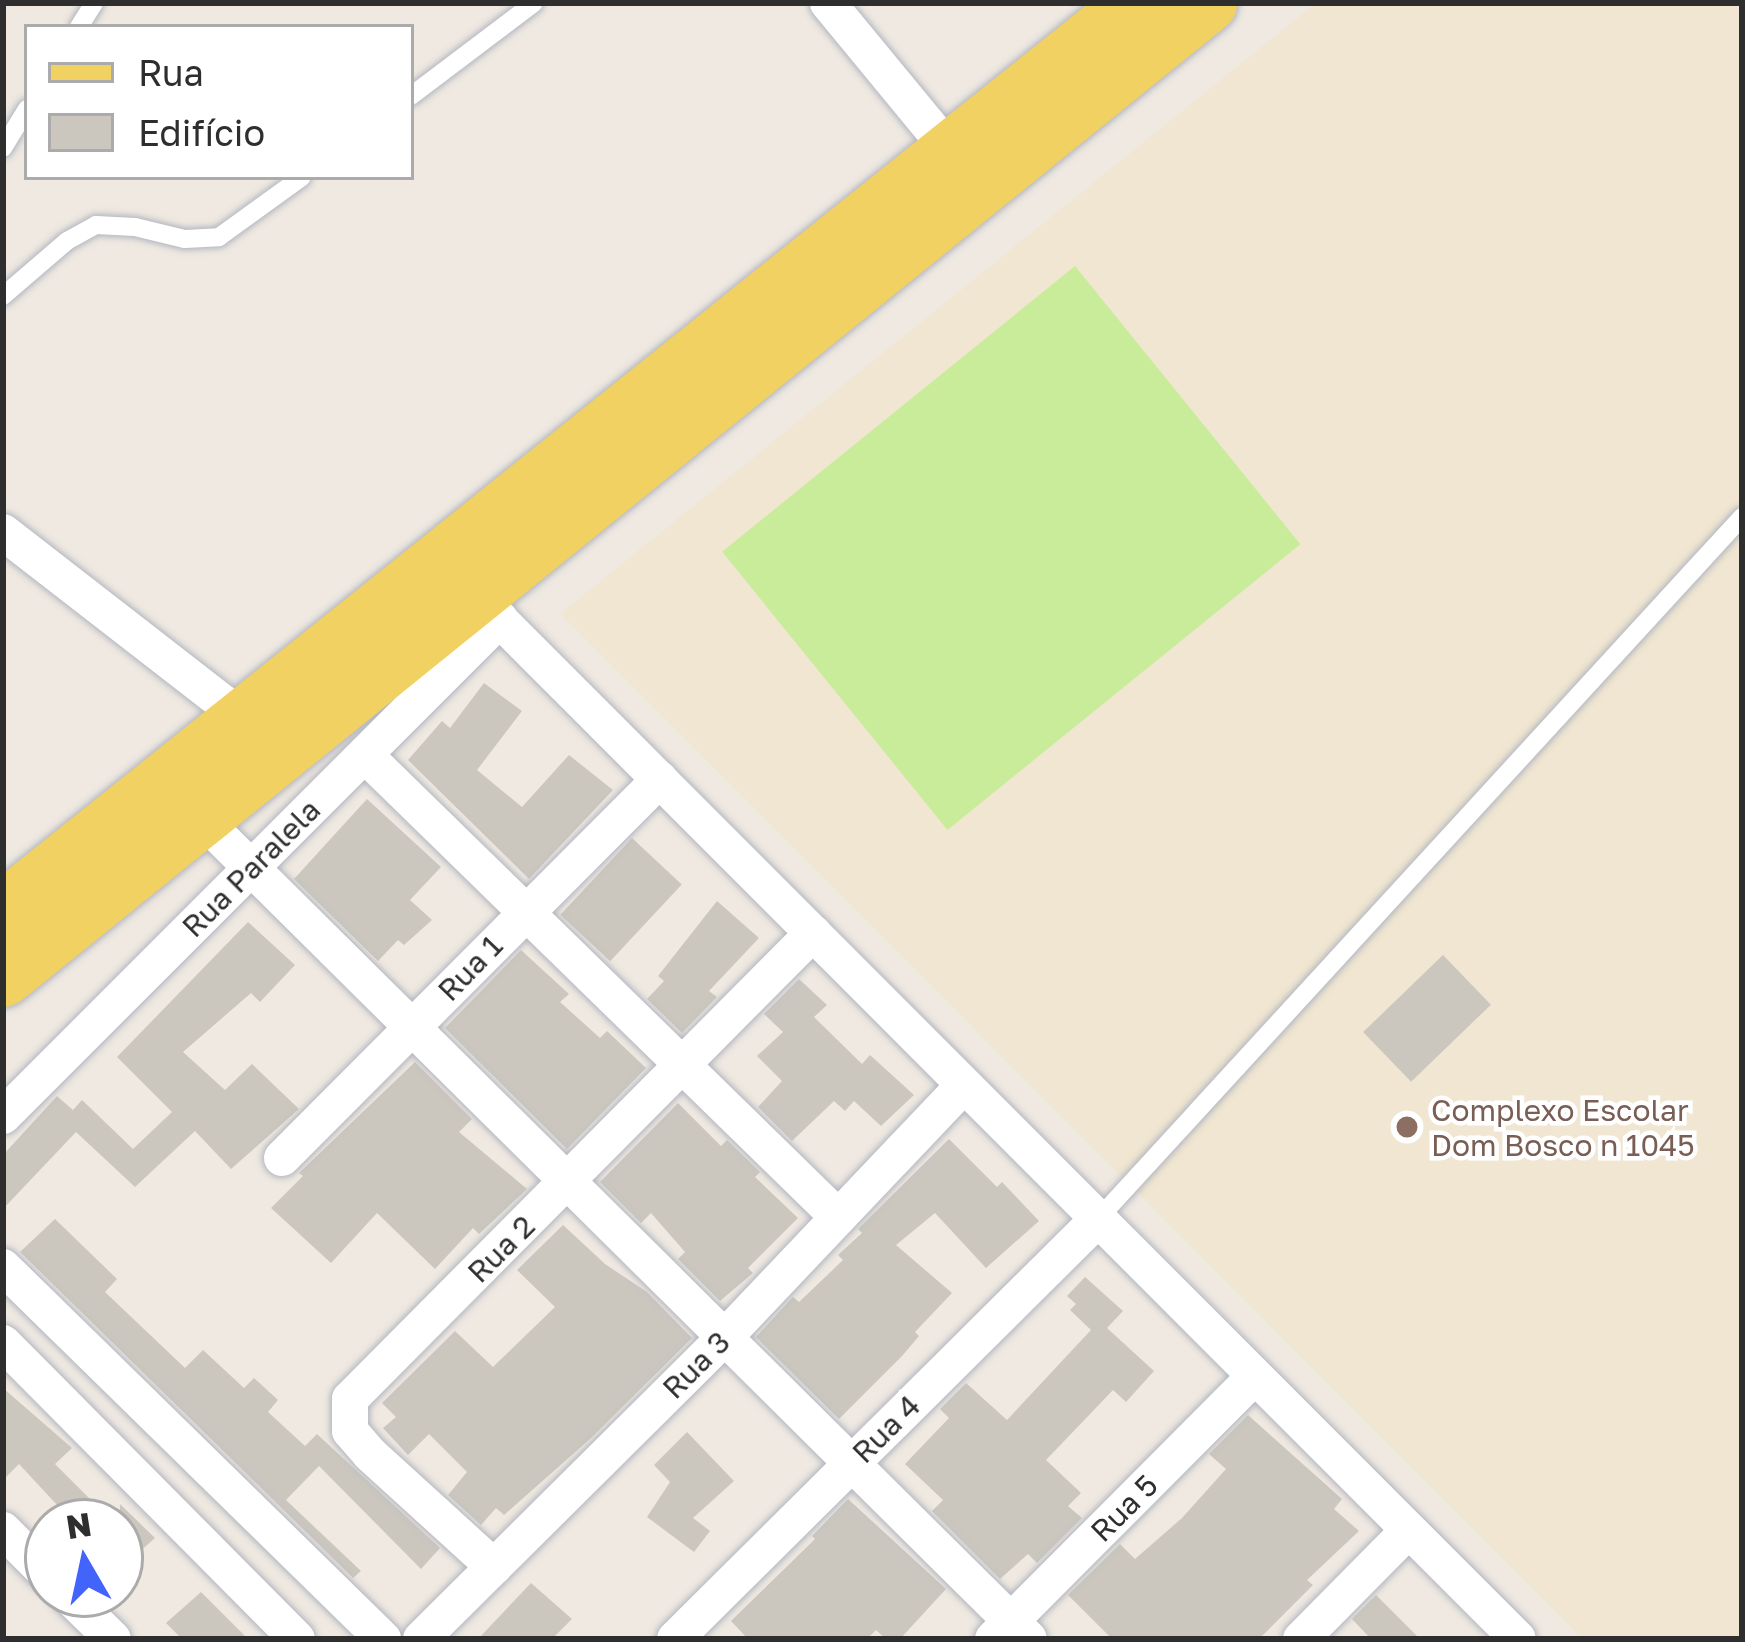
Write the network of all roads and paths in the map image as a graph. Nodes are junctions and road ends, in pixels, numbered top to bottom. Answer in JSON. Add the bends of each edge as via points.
{"nodes":[{"id":1,"x":534,"y":3,"type":"edge"},
{"id":2,"x":828,"y":3,"type":"edge"},
{"id":3,"x":1137,"y":3,"type":"edge"},
{"id":4,"x":1207,"y":3,"type":"edge"},
{"id":5,"x":414,"y":94,"type":"edge"},
{"id":6,"x":24,"y":114,"type":"edge"},
{"id":7,"x":3,"y":148,"type":"edge"},
{"id":8,"x":950,"y":151,"type":"junction"},
{"id":9,"x":298,"y":180,"type":"edge"},
{"id":10,"x":3,"y":296,"type":"edge"},
{"id":11,"x":1742,"y":517,"type":"edge"},
{"id":12,"x":3,"y":532,"type":"edge"},
{"id":13,"x":488,"y":608,"type":"junction"},
{"id":14,"x":245,"y":720,"type":"junction"},
{"id":15,"x":364,"y":754,"type":"junction"},
{"id":16,"x":660,"y":779,"type":"junction"},
{"id":17,"x":198,"y":815,"type":"junction"},
{"id":18,"x":250,"y":869,"type":"junction"},
{"id":19,"x":3,"y":912,"type":"edge"},
{"id":20,"x":524,"y":914,"type":"junction"},
{"id":21,"x":813,"y":933,"type":"junction"},
{"id":22,"x":3,"y":977,"type":"edge"},
{"id":23,"x":410,"y":1030,"type":"junction"},
{"id":24,"x":681,"y":1067,"type":"junction"},
{"id":25,"x":964,"y":1084,"type":"junction"},
{"id":26,"x":3,"y":1116,"type":"edge"},
{"id":27,"x":282,"y":1158,"type":"dead end"},
{"id":28,"x":566,"y":1184,"type":"junction"},
{"id":29,"x":838,"y":1217,"type":"junction"},
{"id":30,"x":1098,"y":1219,"type":"junction"},
{"id":31,"x":3,"y":1268,"type":"edge"},
{"id":32,"x":723,"y":1339,"type":"junction"},
{"id":33,"x":3,"y":1343,"type":"edge"},
{"id":34,"x":1255,"y":1376,"type":"junction"},
{"id":35,"x":851,"y":1464,"type":"junction"},
{"id":36,"x":1409,"y":1530,"type":"junction"},
{"id":37,"x":494,"y":1567,"type":"junction"},
{"id":38,"x":1011,"y":1633,"type":"edge"},
{"id":39,"x":297,"y":1639,"type":"edge"},
{"id":40,"x":383,"y":1639,"type":"edge"},
{"id":41,"x":421,"y":1639,"type":"edge"},
{"id":42,"x":675,"y":1639,"type":"edge"},
{"id":43,"x":1301,"y":1639,"type":"edge"},
{"id":44,"x":1517,"y":1639,"type":"edge"}],
"edges":[{"from":1,"to":5,"type":"lane"},
{"from":2,"to":8,"type":"street"},
{"from":3,"to":8,"type":"main road"},
{"from":4,"to":13,"type":"main road"},
{"from":6,"to":7,"type":"lane"},
{"from":8,"to":14,"type":"main road"},
{"from":9,"to":10,"type":"lane","via":[[219,237],[97,226]]},
{"from":11,"to":30,"type":"lane"},
{"from":12,"to":14,"type":"street"},
{"from":13,"to":15,"type":"street","name":"Rua Paralela"},
{"from":13,"to":16,"type":"street"},
{"from":13,"to":17,"type":"main road"},
{"from":14,"to":19,"type":"main road"},
{"from":15,"to":18,"type":"street","name":"Rua Paralela"},
{"from":15,"to":20,"type":"street"},
{"from":16,"to":20,"type":"street","name":"Rua 1"},
{"from":16,"to":21,"type":"street"},
{"from":17,"to":18,"type":"street"},
{"from":17,"to":22,"type":"main road"},
{"from":18,"to":23,"type":"street"},
{"from":18,"to":26,"type":"street","name":"Rua Paralela"},
{"from":20,"to":23,"type":"street","name":"Rua 1"},
{"from":20,"to":24,"type":"street"},
{"from":21,"to":24,"type":"street","name":"Rua 2"},
{"from":21,"to":25,"type":"street"},
{"from":23,"to":27,"type":"street","name":"Rua 1"},
{"from":23,"to":28,"type":"street"},
{"from":24,"to":28,"type":"street","name":"Rua 2"},
{"from":24,"to":29,"type":"street"},
{"from":25,"to":29,"type":"street","name":"Rua 3"},
{"from":25,"to":30,"type":"street"},
{"from":28,"to":32,"type":"street"},
{"from":28,"to":37,"type":"street","name":"Rua 2","via":[[350,1399],[350,1431]]},
{"from":29,"to":32,"type":"street","name":"Rua 3"},
{"from":30,"to":34,"type":"street"},
{"from":30,"to":35,"type":"street","name":"Rua 4"},
{"from":31,"to":40,"type":"street"},
{"from":32,"to":35,"type":"street"},
{"from":32,"to":37,"type":"street","name":"Rua 3"},
{"from":33,"to":39,"type":"street"},
{"from":34,"to":36,"type":"street"},
{"from":34,"to":38,"type":"street","name":"Rua 5"},
{"from":35,"to":38,"type":"street"},
{"from":35,"to":42,"type":"street","name":"Rua 4"},
{"from":36,"to":43,"type":"street"},
{"from":36,"to":44,"type":"street"},
{"from":37,"to":41,"type":"street","name":"Rua 3"}]}
